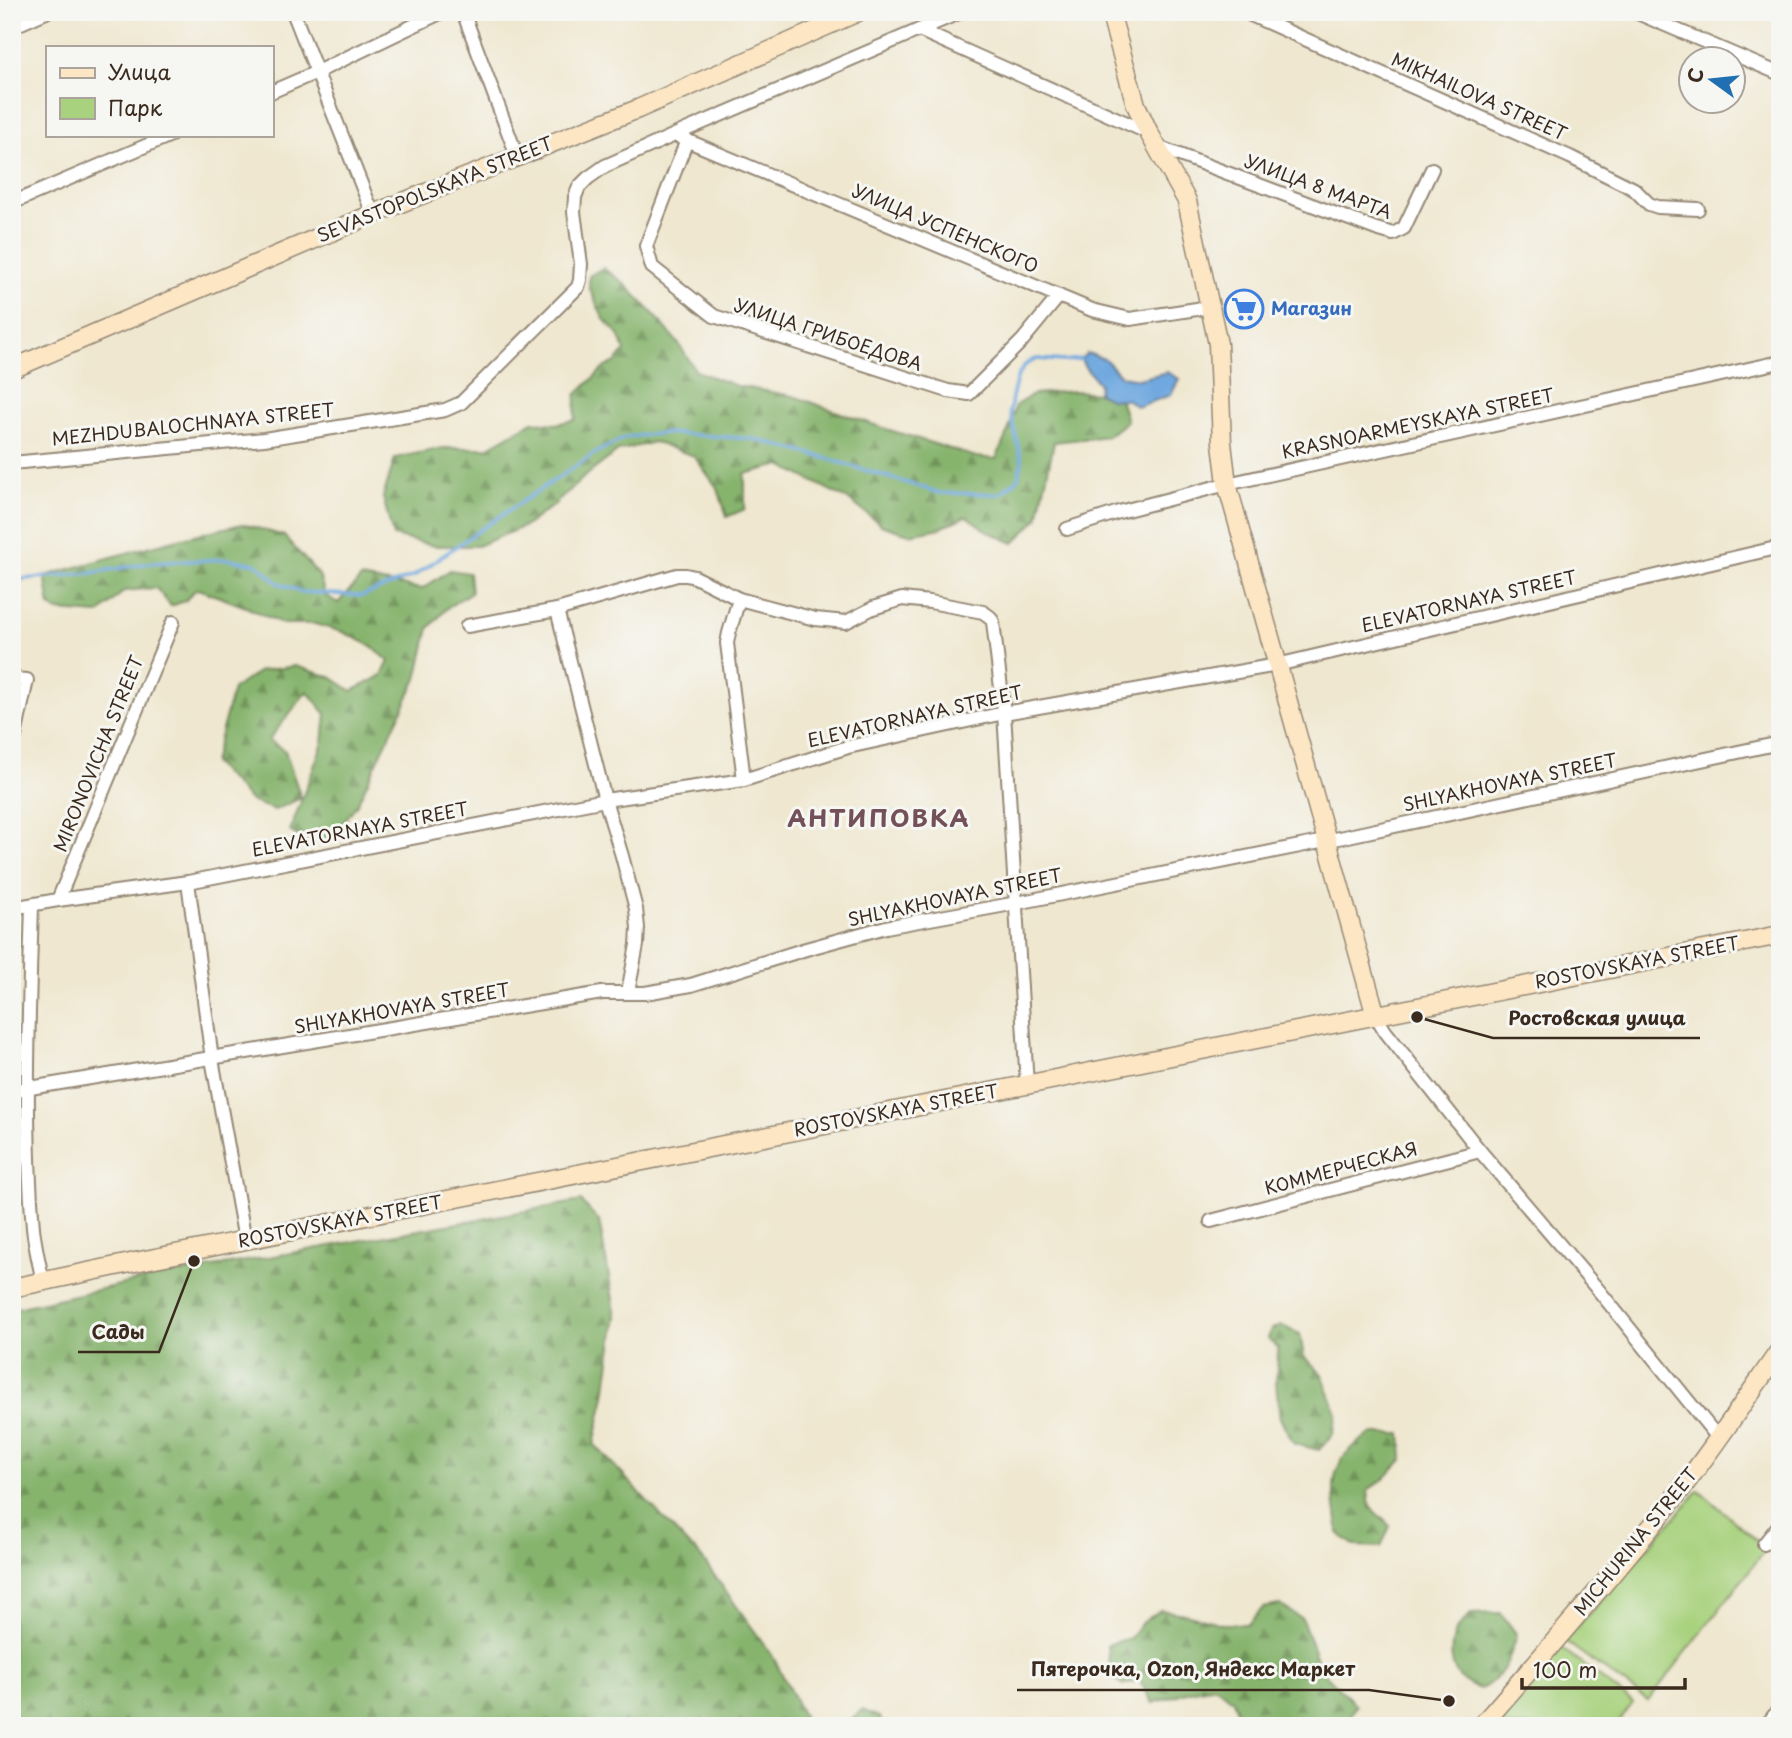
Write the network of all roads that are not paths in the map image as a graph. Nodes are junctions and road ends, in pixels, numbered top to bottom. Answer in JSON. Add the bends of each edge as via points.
{"nodes":[{"id":1,"x":46,"y":12,"type":"edge"},
{"id":2,"x":293,"y":12,"type":"edge"},
{"id":3,"x":442,"y":12,"type":"edge"},
{"id":4,"x":463,"y":12,"type":"edge"},
{"id":5,"x":858,"y":12,"type":"edge"},
{"id":6,"x":961,"y":12,"type":"edge"},
{"id":7,"x":1110,"y":12,"type":"edge"},
{"id":8,"x":1244,"y":12,"type":"edge"},
{"id":9,"x":1635,"y":12,"type":"edge"},
{"id":10,"x":12,"y":27,"type":"edge"},
{"id":11,"x":919,"y":30,"type":"junction"},
{"id":12,"x":317,"y":72,"type":"junction"},
{"id":13,"x":1780,"y":74,"type":"edge"},
{"id":14,"x":273,"y":91,"type":"edge"},
{"id":15,"x":169,"y":136,"type":"edge"},
{"id":16,"x":680,"y":138,"type":"junction"},
{"id":17,"x":1154,"y":140,"type":"junction"},
{"id":18,"x":517,"y":156,"type":"junction"},
{"id":19,"x":1432,"y":169,"type":"dead end"},
{"id":20,"x":12,"y":203,"type":"edge"},
{"id":21,"x":1698,"y":209,"type":"dead end"},
{"id":22,"x":373,"y":214,"type":"junction"},
{"id":23,"x":1059,"y":296,"type":"junction"},
{"id":24,"x":1210,"y":307,"type":"junction"},
{"id":25,"x":1780,"y":362,"type":"edge"},
{"id":26,"x":12,"y":369,"type":"edge"},
{"id":27,"x":12,"y":463,"type":"edge"},
{"id":28,"x":1227,"y":484,"type":"junction"},
{"id":29,"x":1067,"y":529,"type":"dead end"},
{"id":30,"x":1780,"y":547,"type":"edge"},
{"id":31,"x":739,"y":599,"type":"junction"},
{"id":32,"x":557,"y":610,"type":"junction"},
{"id":33,"x":173,"y":622,"type":"dead end"},
{"id":34,"x":467,"y":626,"type":"dead end"},
{"id":35,"x":1277,"y":665,"type":"junction"},
{"id":36,"x":12,"y":679,"type":"edge"},
{"id":37,"x":1004,"y":713,"type":"junction"},
{"id":38,"x":1780,"y":743,"type":"edge"},
{"id":39,"x":12,"y":750,"type":"edge"},
{"id":40,"x":744,"y":780,"type":"junction"},
{"id":41,"x":605,"y":800,"type":"junction"},
{"id":42,"x":1325,"y":841,"type":"junction"},
{"id":43,"x":188,"y":882,"type":"junction"},
{"id":44,"x":58,"y":900,"type":"junction"},
{"id":45,"x":1017,"y":903,"type":"junction"},
{"id":46,"x":32,"y":905,"type":"junction"},
{"id":47,"x":12,"y":908,"type":"edge"},
{"id":48,"x":1780,"y":935,"type":"edge"},
{"id":49,"x":628,"y":992,"type":"junction"},
{"id":50,"x":1376,"y":1016,"type":"junction"},
{"id":51,"x":212,"y":1059,"type":"junction"},
{"id":52,"x":1027,"y":1085,"type":"junction"},
{"id":53,"x":28,"y":1088,"type":"junction"},
{"id":54,"x":12,"y":1091,"type":"edge"},
{"id":55,"x":1480,"y":1151,"type":"junction"},
{"id":56,"x":1211,"y":1221,"type":"dead end"},
{"id":57,"x":245,"y":1240,"type":"junction"},
{"id":58,"x":43,"y":1281,"type":"junction"},
{"id":59,"x":12,"y":1288,"type":"edge"},
{"id":60,"x":1780,"y":1350,"type":"edge"},
{"id":61,"x":1719,"y":1439,"type":"junction"},
{"id":62,"x":1780,"y":1524,"type":"edge"},
{"id":63,"x":1764,"y":1544,"type":"dead end"},
{"id":64,"x":1780,"y":1708,"type":"edge"},
{"id":65,"x":1481,"y":1726,"type":"edge"},
{"id":66,"x":1766,"y":1726,"type":"edge"}],
"edges":[{"from":1,"to":10,"type":"street"},
{"from":2,"to":12,"type":"street"},
{"from":3,"to":12,"type":"street"},
{"from":4,"to":18,"type":"street"},
{"from":5,"to":18,"type":"street","name":"SEVASTOPOLSKAYA STREET","via":[[638,109]]},
{"from":6,"to":11,"type":"street"},
{"from":7,"to":17,"type":"street","via":[[1136,105]]},
{"from":8,"to":21,"type":"street","name":"MIKHAILOVA STREET","via":[[1570,157],[1634,189],[1649,204]]},
{"from":9,"to":13,"type":"street"},
{"from":11,"to":16,"type":"street"},
{"from":11,"to":17,"type":"street","name":"УЛИЦА 8 МАРТА"},
{"from":12,"to":14,"type":"street"},
{"from":12,"to":22,"type":"street"},
{"from":15,"to":20,"type":"street"},
{"from":16,"to":23,"type":"street","name":"УЛИЦА УСПЕНСКОГО"},
{"from":16,"to":23,"type":"street","name":"УЛИЦА ГРИБОЕДОВА","via":[[646,246],[652,267],[714,317],[969,394],[1023,341]]},
{"from":16,"to":27,"type":"street","name":"MEZHDUBALOCHNAYA STREET","via":[[605,166],[579,187],[574,212],[581,264],[578,288],[461,403],[445,410],[264,439]]},
{"from":17,"to":19,"type":"street","name":"УЛИЦА 8 МАРТА","via":[[1393,234],[1404,228]]},
{"from":17,"to":24,"type":"street","via":[[1187,201]]},
{"from":18,"to":22,"type":"street","name":"SEVASTOPOLSKAYA STREET"},
{"from":22,"to":26,"type":"street","name":"SEVASTOPOLSKAYA STREET"},
{"from":23,"to":24,"type":"street","name":"УЛИЦА УСПЕНСКОГО","via":[[1092,310],[1130,318]]},
{"from":24,"to":28,"type":"street","via":[[1218,344]]},
{"from":25,"to":28,"type":"street","name":"KRASNOARMEYSKAYA STREET"},
{"from":28,"to":29,"type":"street","name":"KRASNOARMEYSKAYA STREET"},
{"from":28,"to":35,"type":"street"},
{"from":30,"to":35,"type":"street","name":"ELEVATORNAYA STREET"},
{"from":31,"to":32,"type":"street","via":[[695,577],[677,575]]},
{"from":31,"to":37,"type":"street","via":[[815,619],[846,622],[902,599],[983,612],[993,622]]},
{"from":31,"to":40,"type":"street","via":[[727,643]]},
{"from":32,"to":34,"type":"street"},
{"from":32,"to":41,"type":"street"},
{"from":33,"to":44,"type":"street","name":"MIRONOVICHA STREET"},
{"from":35,"to":37,"type":"street","name":"ELEVATORNAYA STREET"},
{"from":35,"to":42,"type":"street"},
{"from":36,"to":39,"type":"street","via":[[27,680]]},
{"from":37,"to":40,"type":"street","name":"ELEVATORNAYA STREET","via":[[848,747]]},
{"from":37,"to":45,"type":"street"},
{"from":38,"to":42,"type":"street","name":"SHLYAKHOVAYA STREET"},
{"from":40,"to":41,"type":"street","name":"ELEVATORNAYA STREET"},
{"from":41,"to":43,"type":"street","name":"ELEVATORNAYA STREET"},
{"from":41,"to":49,"type":"street","via":[[636,909],[637,945]]},
{"from":42,"to":45,"type":"street","name":"SHLYAKHOVAYA STREET"},
{"from":42,"to":50,"type":"street"},
{"from":43,"to":44,"type":"street","name":"ELEVATORNAYA STREET"},
{"from":43,"to":51,"type":"street"},
{"from":44,"to":46,"type":"street","name":"ELEVATORNAYA STREET"},
{"from":45,"to":49,"type":"street","name":"SHLYAKHOVAYA STREET","via":[[886,927],[691,985]]},
{"from":45,"to":52,"type":"street"},
{"from":46,"to":47,"type":"street","name":"ELEVATORNAYA STREET"},
{"from":46,"to":53,"type":"street"},
{"from":48,"to":50,"type":"street","name":"ROSTOVSKAYA STREET"},
{"from":49,"to":51,"type":"street","name":"SHLYAKHOVAYA STREET"},
{"from":50,"to":52,"type":"street","name":"ROSTOVSKAYA STREET"},
{"from":50,"to":55,"type":"street"},
{"from":51,"to":53,"type":"street","name":"SHLYAKHOVAYA STREET"},
{"from":51,"to":57,"type":"street"},
{"from":52,"to":57,"type":"street","name":"ROSTOVSKAYA STREET"},
{"from":53,"to":54,"type":"street","name":"SHLYAKHOVAYA STREET"},
{"from":53,"to":58,"type":"street","via":[[33,1231]]},
{"from":55,"to":56,"type":"street","name":"КОММЕРЧЕСКАЯ"},
{"from":55,"to":61,"type":"street"},
{"from":57,"to":58,"type":"street","name":"ROSTOVSKAYA STREET"},
{"from":58,"to":59,"type":"street","name":"ROSTOVSKAYA STREET"},
{"from":60,"to":61,"type":"street","name":"MICHURINA STREET"},
{"from":61,"to":65,"type":"street","name":"MICHURINA STREET","via":[[1659,1517]]},
{"from":62,"to":63,"type":"street"},
{"from":64,"to":66,"type":"street"}]}
